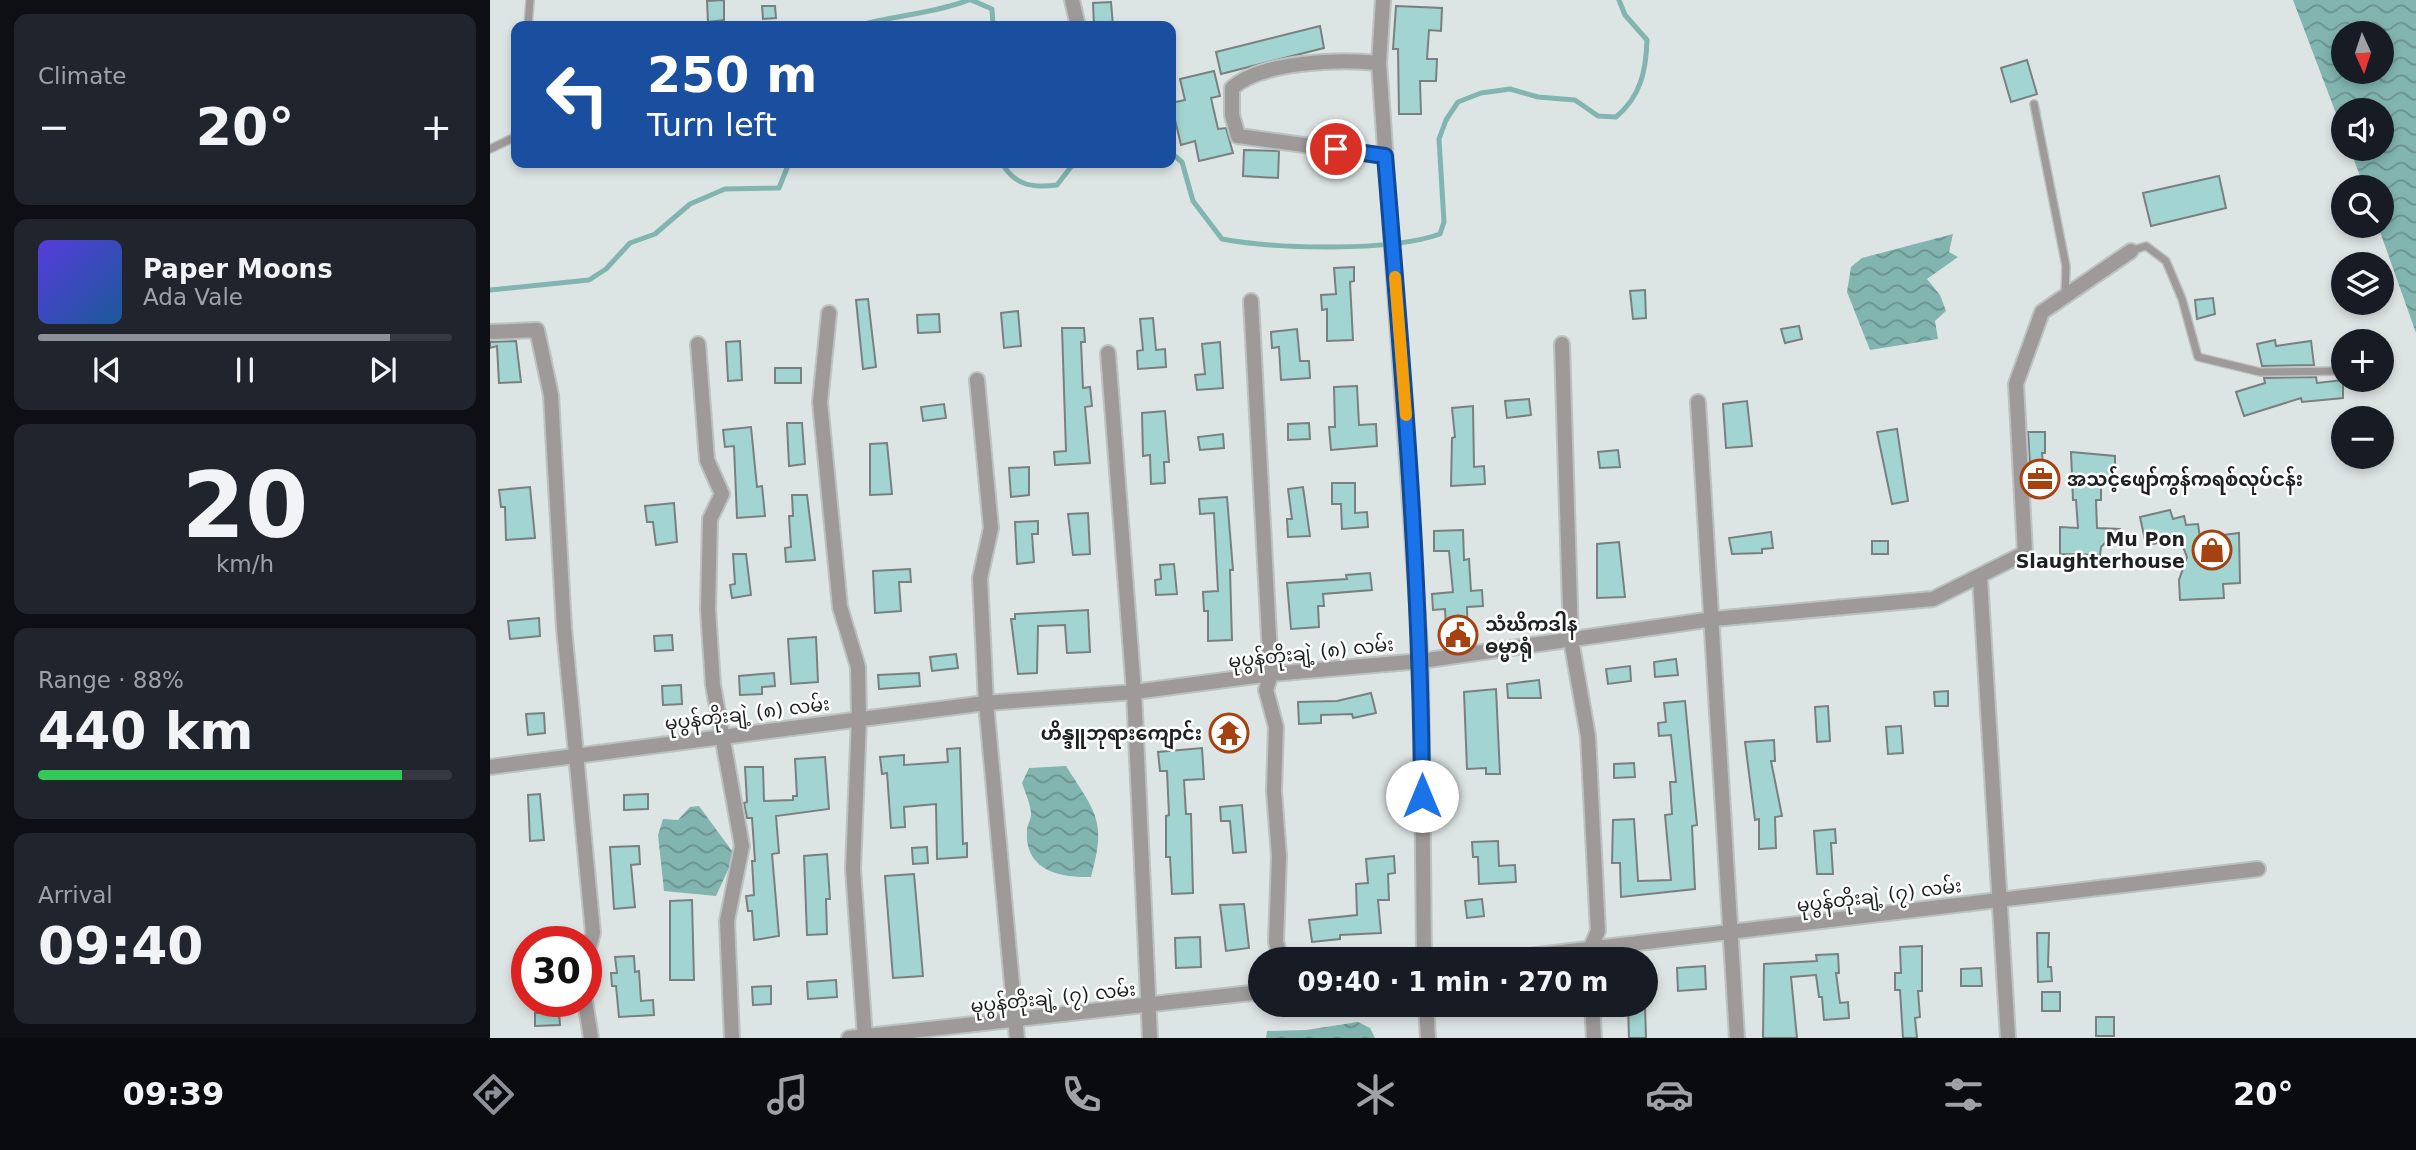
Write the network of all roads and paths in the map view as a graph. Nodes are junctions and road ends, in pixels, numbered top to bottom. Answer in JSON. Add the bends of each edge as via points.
{"nodes":[{"id":1,"x":530,"y":0,"type":"edge"},
{"id":2,"x":1072,"y":0,"type":"edge"},
{"id":3,"x":1383,"y":0,"type":"edge"},
{"id":4,"x":528,"y":21,"type":"edge"},
{"id":5,"x":1077,"y":21,"type":"edge"},
{"id":6,"x":1379,"y":63,"type":"junction"},
{"id":7,"x":2034,"y":104,"type":"dead end"},
{"id":8,"x":511,"y":139,"type":"edge"},
{"id":9,"x":490,"y":149,"type":"edge"},
{"id":10,"x":1385,"y":156,"type":"junction"},
{"id":11,"x":2131,"y":251,"type":"joint"},
{"id":12,"x":2065,"y":297,"type":"junction"},
{"id":13,"x":1251,"y":300,"type":"dead end"},
{"id":14,"x":829,"y":313,"type":"dead end"},
{"id":15,"x":490,"y":332,"type":"edge"},
{"id":16,"x":698,"y":344,"type":"dead end"},
{"id":17,"x":1562,"y":344,"type":"dead end"},
{"id":18,"x":1108,"y":353,"type":"dead end"},
{"id":19,"x":2331,"y":371,"type":"edge"},
{"id":20,"x":976,"y":380,"type":"dead end"},
{"id":21,"x":1698,"y":402,"type":"dead end"},
{"id":22,"x":1980,"y":578,"type":"junction"},
{"id":23,"x":1713,"y":619,"type":"junction"},
{"id":24,"x":1572,"y":640,"type":"junction"},
{"id":25,"x":1421,"y":661,"type":"junction"},
{"id":26,"x":1271,"y":674,"type":"junction"},
{"id":27,"x":1134,"y":692,"type":"junction"},
{"id":28,"x":986,"y":703,"type":"junction"},
{"id":29,"x":859,"y":719,"type":"junction"},
{"id":30,"x":724,"y":734,"type":"junction"},
{"id":31,"x":575,"y":755,"type":"junction"},
{"id":32,"x":490,"y":767,"type":"edge"},
{"id":33,"x":2258,"y":869,"type":"dead end"},
{"id":34,"x":1997,"y":900,"type":"junction"},
{"id":35,"x":592,"y":926,"type":"edge"},
{"id":36,"x":1728,"y":932,"type":"junction"},
{"id":37,"x":1277,"y":947,"type":"edge"},
{"id":38,"x":1424,"y":947,"type":"edge"},
{"id":39,"x":1593,"y":947,"type":"edge"},
{"id":40,"x":1630,"y":947,"type":"edge"},
{"id":41,"x":1248,"y":994,"type":"edge"},
{"id":42,"x":1148,"y":1006,"type":"junction"},
{"id":43,"x":587,"y":1017,"type":"edge"},
{"id":44,"x":1427,"y":1017,"type":"edge"},
{"id":45,"x":1593,"y":1017,"type":"edge"},
{"id":46,"x":1017,"y":1019,"type":"junction"},
{"id":47,"x":864,"y":1037,"type":"edge"},
{"id":48,"x":591,"y":1038,"type":"edge"},
{"id":49,"x":732,"y":1038,"type":"edge"},
{"id":50,"x":849,"y":1038,"type":"edge"},
{"id":51,"x":1017,"y":1038,"type":"edge"},
{"id":52,"x":1150,"y":1038,"type":"edge"},
{"id":53,"x":1428,"y":1038,"type":"edge"},
{"id":54,"x":1594,"y":1038,"type":"edge"},
{"id":55,"x":1737,"y":1038,"type":"edge"},
{"id":56,"x":2008,"y":1038,"type":"edge"}],
"edges":[{"from":1,"to":4,"type":"lane"},
{"from":2,"to":5,"type":"street"},
{"from":3,"to":6,"type":"street"},
{"from":6,"to":10,"type":"street"},
{"from":6,"to":10,"type":"street","via":[[1328,63],[1245,77],[1232,88],[1232,115],[1238,136]]},
{"from":7,"to":12,"type":"lane","via":[[2066,266]]},
{"from":8,"to":9,"type":"lane"},
{"from":10,"to":25,"type":"street"},
{"from":11,"to":12,"type":"street","name":"မုပွန်တိုးချဲ့ (၈) လမ်း"},
{"from":11,"to":19,"type":"lane","via":[[2146,246],[2166,261],[2198,357],[2260,372]]},
{"from":12,"to":22,"type":"street","name":"မုပွန်တိုးချဲ့ (၈) လမ်း","via":[[2042,312],[2016,384],[2025,553]]},
{"from":13,"to":26,"type":"street"},
{"from":14,"to":29,"type":"street","via":[[820,402],[840,607],[858,667]]},
{"from":15,"to":31,"type":"street","via":[[537,330],[551,395]]},
{"from":16,"to":30,"type":"street","via":[[707,460],[722,494],[710,519],[708,610],[713,685]]},
{"from":17,"to":24,"type":"street"},
{"from":18,"to":27,"type":"street"},
{"from":20,"to":28,"type":"street","via":[[991,528],[979,578]]},
{"from":21,"to":23,"type":"street"},
{"from":22,"to":23,"type":"street","name":"မုပွန်တိုးချဲ့ (၈) လမ်း","via":[[1933,598]]},
{"from":22,"to":34,"type":"street"},
{"from":23,"to":24,"type":"street","name":"မုပွန်တိုးချဲ့ (၈) လမ်း"},
{"from":23,"to":36,"type":"street"},
{"from":24,"to":25,"type":"street","name":"မုပွန်တိုးချဲ့ (၈) လမ်း"},
{"from":24,"to":39,"type":"street","via":[[1588,736],[1598,931]]},
{"from":25,"to":26,"type":"street","name":"မုပွန်တိုးချဲ့ (၈) လမ်း"},
{"from":25,"to":38,"type":"street"},
{"from":26,"to":27,"type":"street","name":"မုပွန်တိုးချဲ့ (၈) လမ်း"},
{"from":26,"to":37,"type":"street","via":[[1266,690],[1276,727]]},
{"from":27,"to":28,"type":"street","name":"မုပွန်တိုးချဲ့ (၈) လမ်း"},
{"from":27,"to":42,"type":"street"},
{"from":28,"to":29,"type":"street","name":"မုပွန်တိုးချဲ့ (၈) လမ်း"},
{"from":28,"to":46,"type":"street"},
{"from":29,"to":30,"type":"street","name":"မုပွန်တိုးချဲ့ (၈) လမ်း"},
{"from":29,"to":47,"type":"street","via":[[853,869]]},
{"from":30,"to":31,"type":"street","name":"မုပွန်တိုးချဲ့ (၈) လမ်း"},
{"from":30,"to":49,"type":"street","via":[[742,846],[727,921]]},
{"from":31,"to":32,"type":"street","name":"မုပွန်တိုးချဲ့ (၈) လမ်း"},
{"from":31,"to":35,"type":"street"},
{"from":33,"to":34,"type":"street","name":"မုပွန်တိုးချဲ့ (၇) လမ်း"},
{"from":34,"to":36,"type":"street","name":"မုပွန်တိုးချဲ့ (၇) လမ်း"},
{"from":34,"to":56,"type":"street"},
{"from":36,"to":40,"type":"street","name":"မုပွန်တိုးချဲ့ (၇) လမ်း"},
{"from":36,"to":55,"type":"street"},
{"from":41,"to":42,"type":"street","name":"မုပွန်တိုးချဲ့ (၇) လမ်း"},
{"from":42,"to":46,"type":"street","name":"မုပွန်တိုးချဲ့ (၇) လမ်း"},
{"from":42,"to":52,"type":"street"},
{"from":43,"to":48,"type":"street"},
{"from":44,"to":53,"type":"street"},
{"from":45,"to":54,"type":"street"},
{"from":46,"to":47,"type":"street","name":"မုပွန်တိုးချဲ့ (၇) လမ်း"},
{"from":46,"to":51,"type":"street"},
{"from":47,"to":50,"type":"street","name":"မုပွန်တိုးချဲ့ (၇) လမ်း"}]}
